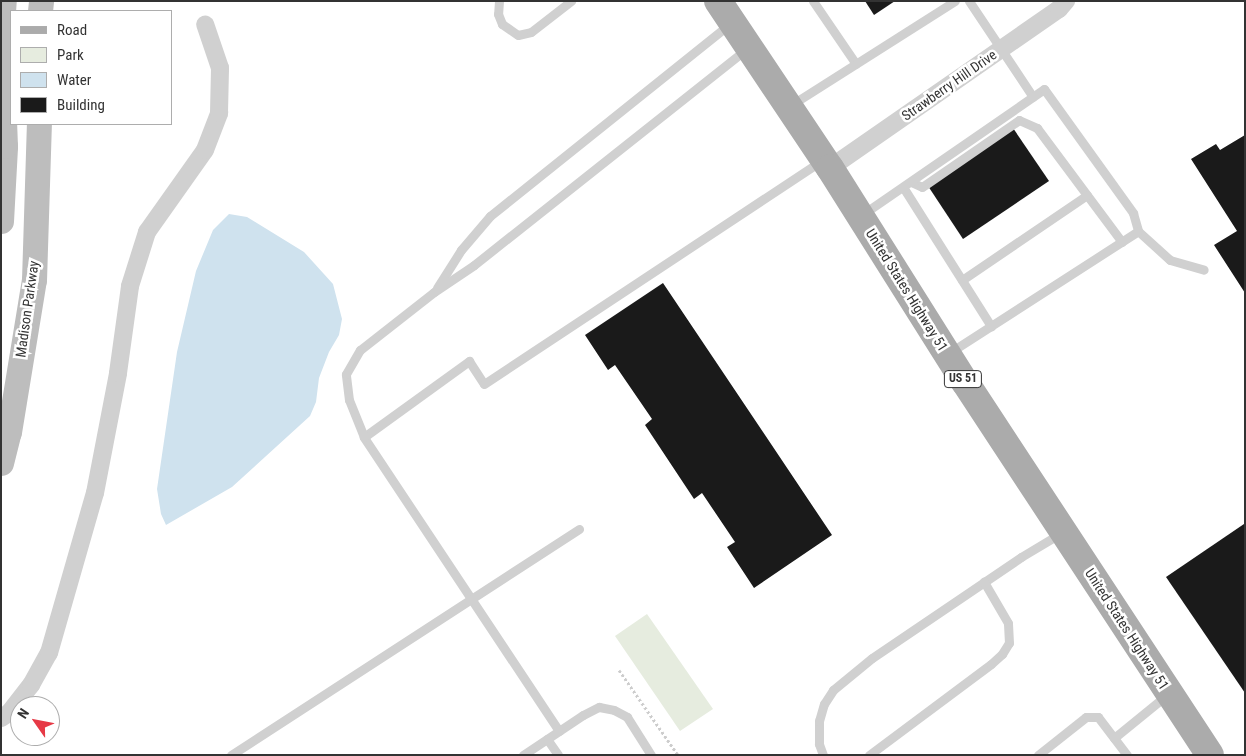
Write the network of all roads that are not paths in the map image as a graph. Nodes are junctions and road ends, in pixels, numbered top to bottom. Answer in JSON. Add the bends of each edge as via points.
{"nodes":[{"id":1,"x":4,"y":1,"type":"edge"},
{"id":2,"x":498,"y":1,"type":"edge"},
{"id":3,"x":572,"y":1,"type":"edge"},
{"id":4,"x":813,"y":1,"type":"edge"},
{"id":5,"x":955,"y":1,"type":"edge"},
{"id":6,"x":969,"y":1,"type":"edge"},
{"id":7,"x":1066,"y":1,"type":"edge"},
{"id":8,"x":725,"y":12,"type":"edge"},
{"id":9,"x":205,"y":24,"type":"dead end"},
{"id":10,"x":749,"y":48,"type":"junction"},
{"id":11,"x":1001,"y":50,"type":"junction"},
{"id":12,"x":856,"y":64,"type":"junction"},
{"id":13,"x":1034,"y":96,"type":"junction"},
{"id":14,"x":789,"y":106,"type":"junction"},
{"id":15,"x":39,"y":125,"type":"edge"},
{"id":16,"x":827,"y":163,"type":"junction"},
{"id":17,"x":907,"y":184,"type":"junction"},
{"id":18,"x":1087,"y":195,"type":"junction"},
{"id":19,"x":861,"y":216,"type":"junction"},
{"id":20,"x":1,"y":221,"type":"edge"},
{"id":21,"x":1138,"y":232,"type":"junction"},
{"id":22,"x":1122,"y":242,"type":"junction"},
{"id":23,"x":1204,"y":270,"type":"dead end"},
{"id":24,"x":962,"y":280,"type":"junction"},
{"id":25,"x":434,"y":292,"type":"junction"},
{"id":26,"x":991,"y":326,"type":"junction"},
{"id":27,"x":948,"y":354,"type":"junction"},
{"id":28,"x":364,"y":437,"type":"junction"},
{"id":29,"x":1,"y":462,"type":"edge"},
{"id":30,"x":579,"y":529,"type":"dead end"},
{"id":31,"x":1063,"y":531,"type":"junction"},
{"id":32,"x":984,"y":582,"type":"junction"},
{"id":33,"x":471,"y":598,"type":"junction"},
{"id":34,"x":1169,"y":693,"type":"junction"},
{"id":35,"x":1,"y":718,"type":"edge"},
{"id":36,"x":559,"y":731,"type":"junction"},
{"id":37,"x":1114,"y":738,"type":"junction"},
{"id":38,"x":547,"y":739,"type":"junction"},
{"id":39,"x":231,"y":755,"type":"edge"},
{"id":40,"x":523,"y":755,"type":"edge"},
{"id":41,"x":558,"y":755,"type":"edge"},
{"id":42,"x":651,"y":755,"type":"edge"},
{"id":43,"x":823,"y":755,"type":"edge"},
{"id":44,"x":869,"y":755,"type":"edge"},
{"id":45,"x":1038,"y":755,"type":"edge"},
{"id":46,"x":1127,"y":755,"type":"edge"},
{"id":47,"x":1210,"y":755,"type":"edge"}],
"edges":[{"from":1,"to":20,"type":"main road","via":[[5,146]]},
{"from":2,"to":3,"type":"lane","via":[[502,24],[518,35],[531,32]]},
{"from":4,"to":12,"type":"lane"},
{"from":5,"to":12,"type":"lane"},
{"from":6,"to":11,"type":"lane"},
{"from":7,"to":11,"type":"street","name":"Strawberry Hill Drive"},
{"from":8,"to":10,"type":"main road","name":"United States Highway 51","number":"US 51"},
{"from":8,"to":25,"type":"lane","via":[[490,216],[461,250]]},
{"from":9,"to":35,"type":"street","via":[[220,68],[219,113],[205,150],[147,232],[130,286],[118,373],[95,493],[49,653],[32,685]]},
{"from":10,"to":14,"type":"main road","name":"United States Highway 51","number":"US 51"},
{"from":10,"to":25,"type":"lane","via":[[474,265]]},
{"from":11,"to":13,"type":"lane"},
{"from":11,"to":16,"type":"street","name":"Strawberry Hill Drive"},
{"from":12,"to":14,"type":"lane"},
{"from":13,"to":17,"type":"lane"},
{"from":13,"to":21,"type":"lane","via":[[1044,89],[1133,213]]},
{"from":14,"to":16,"type":"main road","name":"United States Highway 51","number":"US 51"},
{"from":15,"to":29,"type":"main road","name":"Madison Parkway","via":[[34,280],[9,432]]},
{"from":16,"to":19,"type":"main road","name":"United States Highway 51","number":"US 51"},
{"from":16,"to":28,"type":"lane","via":[[484,384],[470,362]]},
{"from":17,"to":18,"type":"lane","via":[[922,187],[1019,120],[1037,128]]},
{"from":17,"to":19,"type":"lane"},
{"from":17,"to":24,"type":"lane"},
{"from":18,"to":22,"type":"lane"},
{"from":18,"to":24,"type":"lane"},
{"from":19,"to":27,"type":"main road","name":"United States Highway 51","number":"US 51"},
{"from":21,"to":22,"type":"lane"},
{"from":21,"to":23,"type":"lane","via":[[1170,260]]},
{"from":22,"to":26,"type":"lane"},
{"from":24,"to":26,"type":"lane"},
{"from":25,"to":28,"type":"lane","via":[[360,350],[346,374],[349,400]]},
{"from":26,"to":27,"type":"lane"},
{"from":27,"to":31,"type":"main road","name":"United States Highway 51","number":"US 51"},
{"from":28,"to":33,"type":"lane"},
{"from":30,"to":33,"type":"lane"},
{"from":31,"to":32,"type":"lane"},
{"from":31,"to":34,"type":"main road","name":"United States Highway 51","number":"US 51"},
{"from":32,"to":43,"type":"lane","via":[[872,658],[833,690],[819,721]]},
{"from":32,"to":44,"type":"lane","via":[[1008,623],[1009,643],[1002,654]]},
{"from":33,"to":36,"type":"lane"},
{"from":33,"to":39,"type":"lane"},
{"from":34,"to":37,"type":"lane"},
{"from":34,"to":47,"type":"main road","name":"United States Highway 51","number":"US 51"},
{"from":36,"to":38,"type":"lane"},
{"from":36,"to":42,"type":"lane","via":[[599,707],[614,710],[627,717]]},
{"from":37,"to":45,"type":"lane","via":[[1098,717],[1086,718]]},
{"from":37,"to":46,"type":"lane"},
{"from":38,"to":40,"type":"lane"},
{"from":38,"to":41,"type":"lane"}]}
